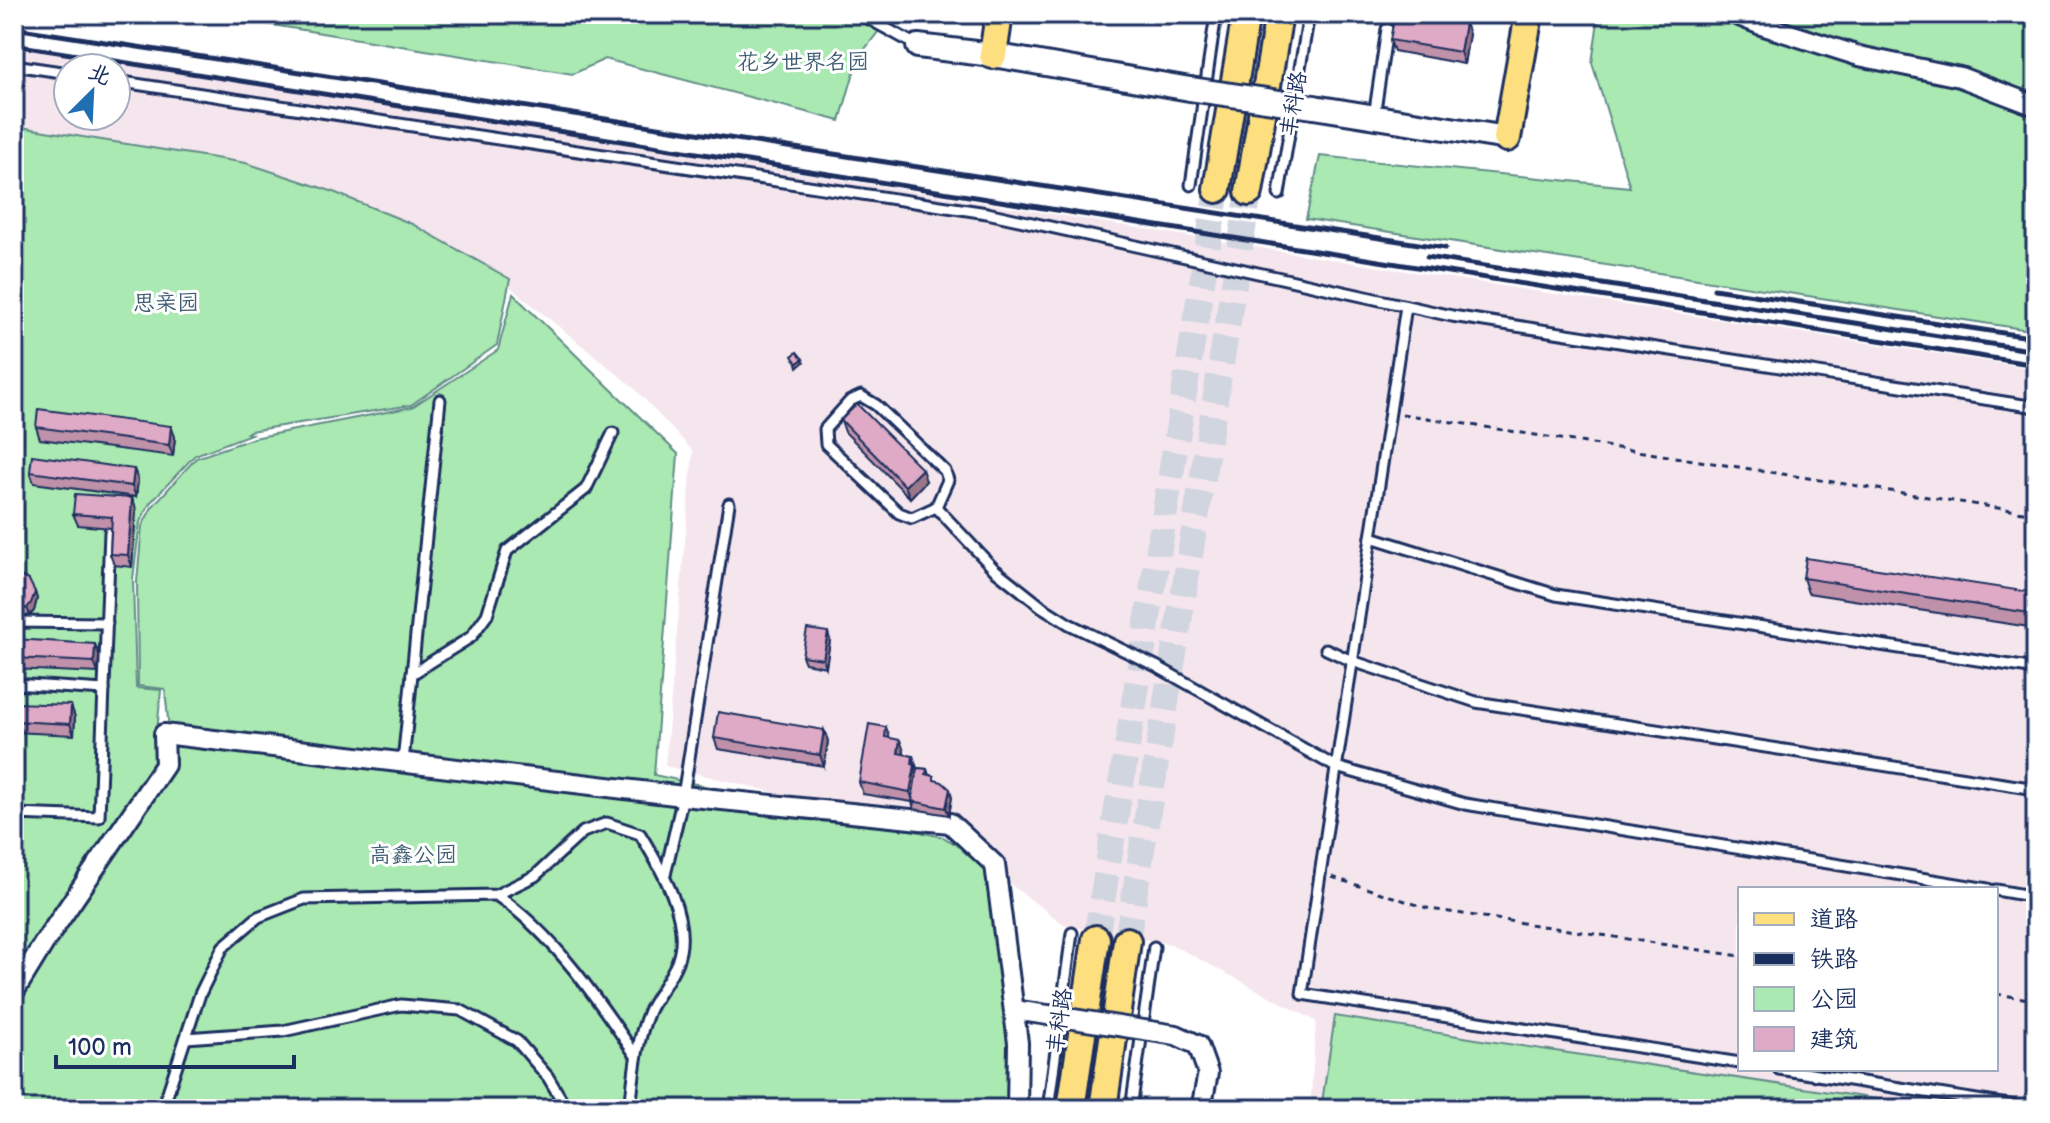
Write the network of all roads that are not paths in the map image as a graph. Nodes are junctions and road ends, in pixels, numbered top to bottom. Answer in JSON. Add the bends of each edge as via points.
{"nodes":[{"id":1,"x":860,"y":14,"type":"edge"},
{"id":2,"x":999,"y":14,"type":"edge"},
{"id":3,"x":1216,"y":14,"type":"edge"},
{"id":4,"x":1246,"y":14,"type":"edge"},
{"id":5,"x":1279,"y":14,"type":"edge"},
{"id":6,"x":1309,"y":14,"type":"edge"},
{"id":7,"x":1529,"y":14,"type":"edge"},
{"id":8,"x":1734,"y":14,"type":"edge"},
{"id":9,"x":1387,"y":29,"type":"dead end"},
{"id":10,"x":918,"y":46,"type":"joint"},
{"id":11,"x":993,"y":55,"type":"junction"},
{"id":12,"x":14,"y":65,"type":"edge"},
{"id":13,"x":52,"y":71,"type":"edge"},
{"id":14,"x":132,"y":83,"type":"edge"},
{"id":15,"x":2036,"y":106,"type":"edge"},
{"id":16,"x":1374,"y":117,"type":"junction"},
{"id":17,"x":1507,"y":138,"type":"joint"},
{"id":18,"x":1204,"y":187,"type":"joint"},
{"id":19,"x":1249,"y":192,"type":"tunnel mouth"},
{"id":20,"x":1279,"y":194,"type":"dead end"},
{"id":21,"x":1406,"y":306,"type":"junction"},
{"id":22,"x":440,"y":400,"type":"dead end"},
{"id":23,"x":2036,"y":407,"type":"edge"},
{"id":24,"x":613,"y":433,"type":"dead end"},
{"id":25,"x":729,"y":504,"type":"dead end"},
{"id":26,"x":936,"y":507,"type":"junction"},
{"id":27,"x":110,"y":532,"type":"edge"},
{"id":28,"x":1371,"y":537,"type":"junction"},
{"id":29,"x":14,"y":622,"type":"edge"},
{"id":30,"x":107,"y":623,"type":"junction"},
{"id":31,"x":1326,"y":649,"type":"dead end"},
{"id":32,"x":1352,"y":661,"type":"junction"},
{"id":33,"x":2036,"y":669,"type":"edge"},
{"id":34,"x":412,"y":674,"type":"junction"},
{"id":35,"x":14,"y":684,"type":"edge"},
{"id":36,"x":104,"y":690,"type":"junction"},
{"id":37,"x":403,"y":762,"type":"junction"},
{"id":38,"x":1336,"y":767,"type":"junction"},
{"id":39,"x":2036,"y":789,"type":"edge"},
{"id":40,"x":683,"y":796,"type":"junction"},
{"id":41,"x":14,"y":814,"type":"edge"},
{"id":42,"x":665,"y":875,"type":"junction"},
{"id":43,"x":1976,"y":887,"type":"edge"},
{"id":44,"x":1998,"y":890,"type":"edge"},
{"id":45,"x":496,"y":895,"type":"junction"},
{"id":46,"x":2036,"y":897,"type":"edge"},
{"id":47,"x":1084,"y":936,"type":"joint"},
{"id":48,"x":1127,"y":941,"type":"tunnel mouth"},
{"id":49,"x":1154,"y":947,"type":"dead end"},
{"id":50,"x":14,"y":992,"type":"edge"},
{"id":51,"x":1014,"y":1010,"type":"junction"},
{"id":52,"x":186,"y":1038,"type":"junction"},
{"id":53,"x":636,"y":1056,"type":"junction"},
{"id":54,"x":1738,"y":1063,"type":"edge"},
{"id":55,"x":1792,"y":1071,"type":"edge"},
{"id":56,"x":159,"y":1109,"type":"edge"},
{"id":57,"x":567,"y":1109,"type":"edge"},
{"id":58,"x":630,"y":1109,"type":"edge"},
{"id":59,"x":1017,"y":1109,"type":"edge"},
{"id":60,"x":1048,"y":1109,"type":"edge"},
{"id":61,"x":1071,"y":1109,"type":"edge"},
{"id":62,"x":1103,"y":1109,"type":"edge"},
{"id":63,"x":1131,"y":1109,"type":"edge"},
{"id":64,"x":1201,"y":1109,"type":"edge"},
{"id":65,"x":2034,"y":1109,"type":"edge"}],
"edges":[{"from":1,"to":10,"type":"lane"},
{"from":2,"to":11,"type":"main road"},
{"from":3,"to":18,"type":"lane"},
{"from":4,"to":18,"type":"main road"},
{"from":5,"to":19,"type":"main road","name":"丰科路"},
{"from":6,"to":20,"type":"lane","name":"丰科路"},
{"from":7,"to":17,"type":"main road"},
{"from":8,"to":15,"type":"street","via":[[1859,56],[1960,77]]},
{"from":9,"to":16,"type":"lane"},
{"from":10,"to":11,"type":"street"},
{"from":11,"to":16,"type":"street","bridge":true},
{"from":12,"to":13,"type":"lane"},
{"from":14,"to":21,"type":"lane","via":[[987,213]]},
{"from":16,"to":17,"type":"street"},
{"from":21,"to":23,"type":"lane"},
{"from":21,"to":28,"type":"lane"},
{"from":22,"to":34,"type":"lane"},
{"from":24,"to":34,"type":"lane","via":[[586,489],[507,551],[487,615],[471,637]]},
{"from":25,"to":40,"type":"lane"},
{"from":26,"to":26,"type":"lane","via":[[912,518],[899,513],[826,444],[825,429],[850,401],[861,396],[876,405],[945,471],[948,480]]},
{"from":26,"to":38,"type":"lane","via":[[994,569],[1042,607]]},
{"from":27,"to":30,"type":"lane"},
{"from":28,"to":32,"type":"lane"},
{"from":28,"to":33,"type":"lane","via":[[1556,595]]},
{"from":29,"to":30,"type":"lane"},
{"from":30,"to":36,"type":"lane"},
{"from":31,"to":32,"type":"lane"},
{"from":32,"to":38,"type":"lane"},
{"from":32,"to":39,"type":"lane","via":[[1476,702]]},
{"from":34,"to":37,"type":"lane"},
{"from":35,"to":36,"type":"lane"},
{"from":36,"to":41,"type":"lane","via":[[99,817]]},
{"from":37,"to":40,"type":"street"},
{"from":37,"to":50,"type":"street","via":[[164,734],[165,765]]},
{"from":38,"to":43,"type":"lane","via":[[1465,804]]},
{"from":38,"to":54,"type":"lane","via":[[1302,994]]},
{"from":40,"to":42,"type":"lane"},
{"from":40,"to":51,"type":"street","via":[[950,823],[995,865]]},
{"from":42,"to":45,"type":"lane","via":[[640,834],[607,823],[583,832],[535,876]]},
{"from":42,"to":53,"type":"lane","via":[[680,925],[678,961],[649,1012]]},
{"from":44,"to":46,"type":"lane"},
{"from":45,"to":52,"type":"lane","via":[[304,899],[258,917],[223,947]]},
{"from":45,"to":53,"type":"lane","via":[[521,912],[588,989]]},
{"from":47,"to":60,"type":"lane","name":"丰科路"},
{"from":47,"to":61,"type":"main road","name":"丰科路"},
{"from":48,"to":62,"type":"main road"},
{"from":49,"to":63,"type":"lane"},
{"from":51,"to":59,"type":"street"},
{"from":51,"to":64,"type":"street","bridge":true,"via":[[1176,1035],[1198,1045],[1208,1073]]},
{"from":52,"to":56,"type":"lane"},
{"from":52,"to":57,"type":"lane","via":[[283,1031],[401,1005],[460,1010],[517,1041]]},
{"from":53,"to":58,"type":"lane"},
{"from":55,"to":65,"type":"lane"}]}
